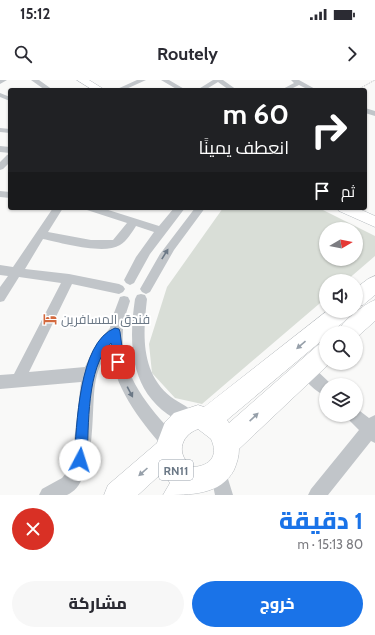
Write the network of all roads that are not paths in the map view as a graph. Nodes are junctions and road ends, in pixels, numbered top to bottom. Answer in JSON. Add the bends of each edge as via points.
{"nodes":[{"id":1,"x":4,"y":80,"type":"edge"},
{"id":2,"x":34,"y":80,"type":"edge"},
{"id":3,"x":82,"y":80,"type":"edge"},
{"id":4,"x":143,"y":80,"type":"edge"},
{"id":5,"x":164,"y":80,"type":"edge"},
{"id":6,"x":219,"y":80,"type":"edge"},
{"id":7,"x":0,"y":82,"type":"edge"},
{"id":8,"x":296,"y":82,"type":"edge"},
{"id":9,"x":47,"y":88,"type":"edge"},
{"id":10,"x":96,"y":88,"type":"edge"},
{"id":11,"x":123,"y":88,"type":"edge"},
{"id":12,"x":179,"y":88,"type":"edge"},
{"id":13,"x":204,"y":88,"type":"edge"},
{"id":14,"x":231,"y":88,"type":"edge"},
{"id":15,"x":283,"y":88,"type":"edge"},
{"id":16,"x":304,"y":88,"type":"edge"},
{"id":17,"x":8,"y":159,"type":"edge"},
{"id":18,"x":0,"y":167,"type":"edge"},
{"id":19,"x":57,"y":210,"type":"edge"},
{"id":20,"x":101,"y":210,"type":"edge"},
{"id":21,"x":177,"y":210,"type":"edge"},
{"id":22,"x":198,"y":210,"type":"edge"},
{"id":23,"x":348,"y":210,"type":"edge"},
{"id":24,"x":134,"y":221,"type":"junction"},
{"id":25,"x":375,"y":222,"type":"edge"},
{"id":26,"x":161,"y":230,"type":"junction"},
{"id":27,"x":40,"y":235,"type":"junction"},
{"id":28,"x":0,"y":270,"type":"edge"},
{"id":29,"x":16,"y":272,"type":"junction"},
{"id":30,"x":69,"y":278,"type":"junction"},
{"id":31,"x":130,"y":280,"type":"junction"},
{"id":32,"x":375,"y":284,"type":"edge"},
{"id":33,"x":363,"y":293,"type":"edge"},
{"id":34,"x":144,"y":294,"type":"junction"},
{"id":35,"x":121,"y":295,"type":"junction"},
{"id":36,"x":0,"y":297,"type":"edge"},
{"id":37,"x":375,"y":309,"type":"edge"},
{"id":38,"x":334,"y":318,"type":"edge"},
{"id":39,"x":355,"y":326,"type":"edge"},
{"id":40,"x":115,"y":332,"type":"junction"},
{"id":41,"x":319,"y":358,"type":"edge"},
{"id":42,"x":306,"y":370,"type":"junction"},
{"id":43,"x":89,"y":374,"type":"junction"},
{"id":44,"x":18,"y":380,"type":"junction"},
{"id":45,"x":0,"y":382,"type":"edge"},
{"id":46,"x":319,"y":382,"type":"edge"},
{"id":47,"x":198,"y":419,"type":"junction"},
{"id":48,"x":363,"y":422,"type":"edge"},
{"id":49,"x":373,"y":429,"type":"edge"},
{"id":50,"x":225,"y":444,"type":"junction"},
{"id":51,"x":169,"y":446,"type":"junction"},
{"id":52,"x":221,"y":484,"type":"edge"},
{"id":53,"x":184,"y":488,"type":"edge"},
{"id":54,"x":48,"y":495,"type":"edge"},
{"id":55,"x":118,"y":495,"type":"edge"},
{"id":56,"x":317,"y":495,"type":"edge"}],
"edges":[{"from":1,"to":7,"type":"street"},
{"from":2,"to":9,"type":"street"},
{"from":3,"to":10,"type":"main road"},
{"from":4,"to":11,"type":"street"},
{"from":5,"to":12,"type":"street"},
{"from":6,"to":13,"type":"street"},
{"from":6,"to":14,"type":"street"},
{"from":8,"to":15,"type":"street"},
{"from":8,"to":16,"type":"street"},
{"from":17,"to":18,"type":"street"},
{"from":19,"to":27,"type":"street"},
{"from":20,"to":24,"type":"street"},
{"from":21,"to":26,"type":"street"},
{"from":34,"to":22,"type":"street","one_way":true,"via":[[169,248]]},
{"from":23,"to":25,"type":"main road"},
{"from":24,"to":26,"type":"street"},
{"from":24,"to":27,"type":"street","via":[[118,240],[111,244]]},
{"from":26,"to":31,"type":"street","via":[[140,259]]},
{"from":27,"to":29,"type":"street"},
{"from":28,"to":29,"type":"street"},
{"from":29,"to":30,"type":"street"},
{"from":29,"to":36,"type":"street"},
{"from":30,"to":35,"type":"street"},
{"from":30,"to":44,"type":"street"},
{"from":31,"to":34,"type":"street","via":[[139,280],[145,285]]},
{"from":31,"to":35,"type":"street","via":[[123,283]]},
{"from":32,"to":33,"type":"main road"},
{"from":34,"to":35,"type":"street","via":[[133,302]]},
{"from":34,"to":47,"type":"street","via":[[137,337],[143,372],[162,399]]},
{"from":35,"to":40,"type":"street"},
{"from":37,"to":39,"type":"main road"},
{"from":38,"to":47,"type":"main road","number":"RN11","one_way":true,"via":[[245,391]]},
{"from":40,"to":43,"type":"street","via":[[104,343]]},
{"from":40,"to":51,"type":"street","one_way":true,"via":[[118,362],[128,390]]},
{"from":41,"to":42,"type":"main road"},
{"from":42,"to":46,"type":"street"},
{"from":50,"to":42,"type":"main road","one_way":true},
{"from":43,"to":44,"type":"street"},
{"from":43,"to":54,"type":"street","via":[[78,470],[64,487]]},
{"from":44,"to":45,"type":"street"},
{"from":47,"to":50,"type":"main road","via":[[219,429]]},
{"from":47,"to":51,"type":"main road","number":"RN11","via":[[180,423],[173,431]]},
{"from":48,"to":49,"type":"street"},
{"from":49,"to":56,"type":"street"},
{"from":50,"to":52,"type":"main road","number":"RN11"},
{"from":51,"to":53,"type":"main road","number":"RN11","via":[[171,464]]},
{"from":51,"to":55,"type":"main road","number":"RN11","one_way":true},
{"from":52,"to":53,"type":"main road","number":"RN11","via":[[210,479]]}]}
